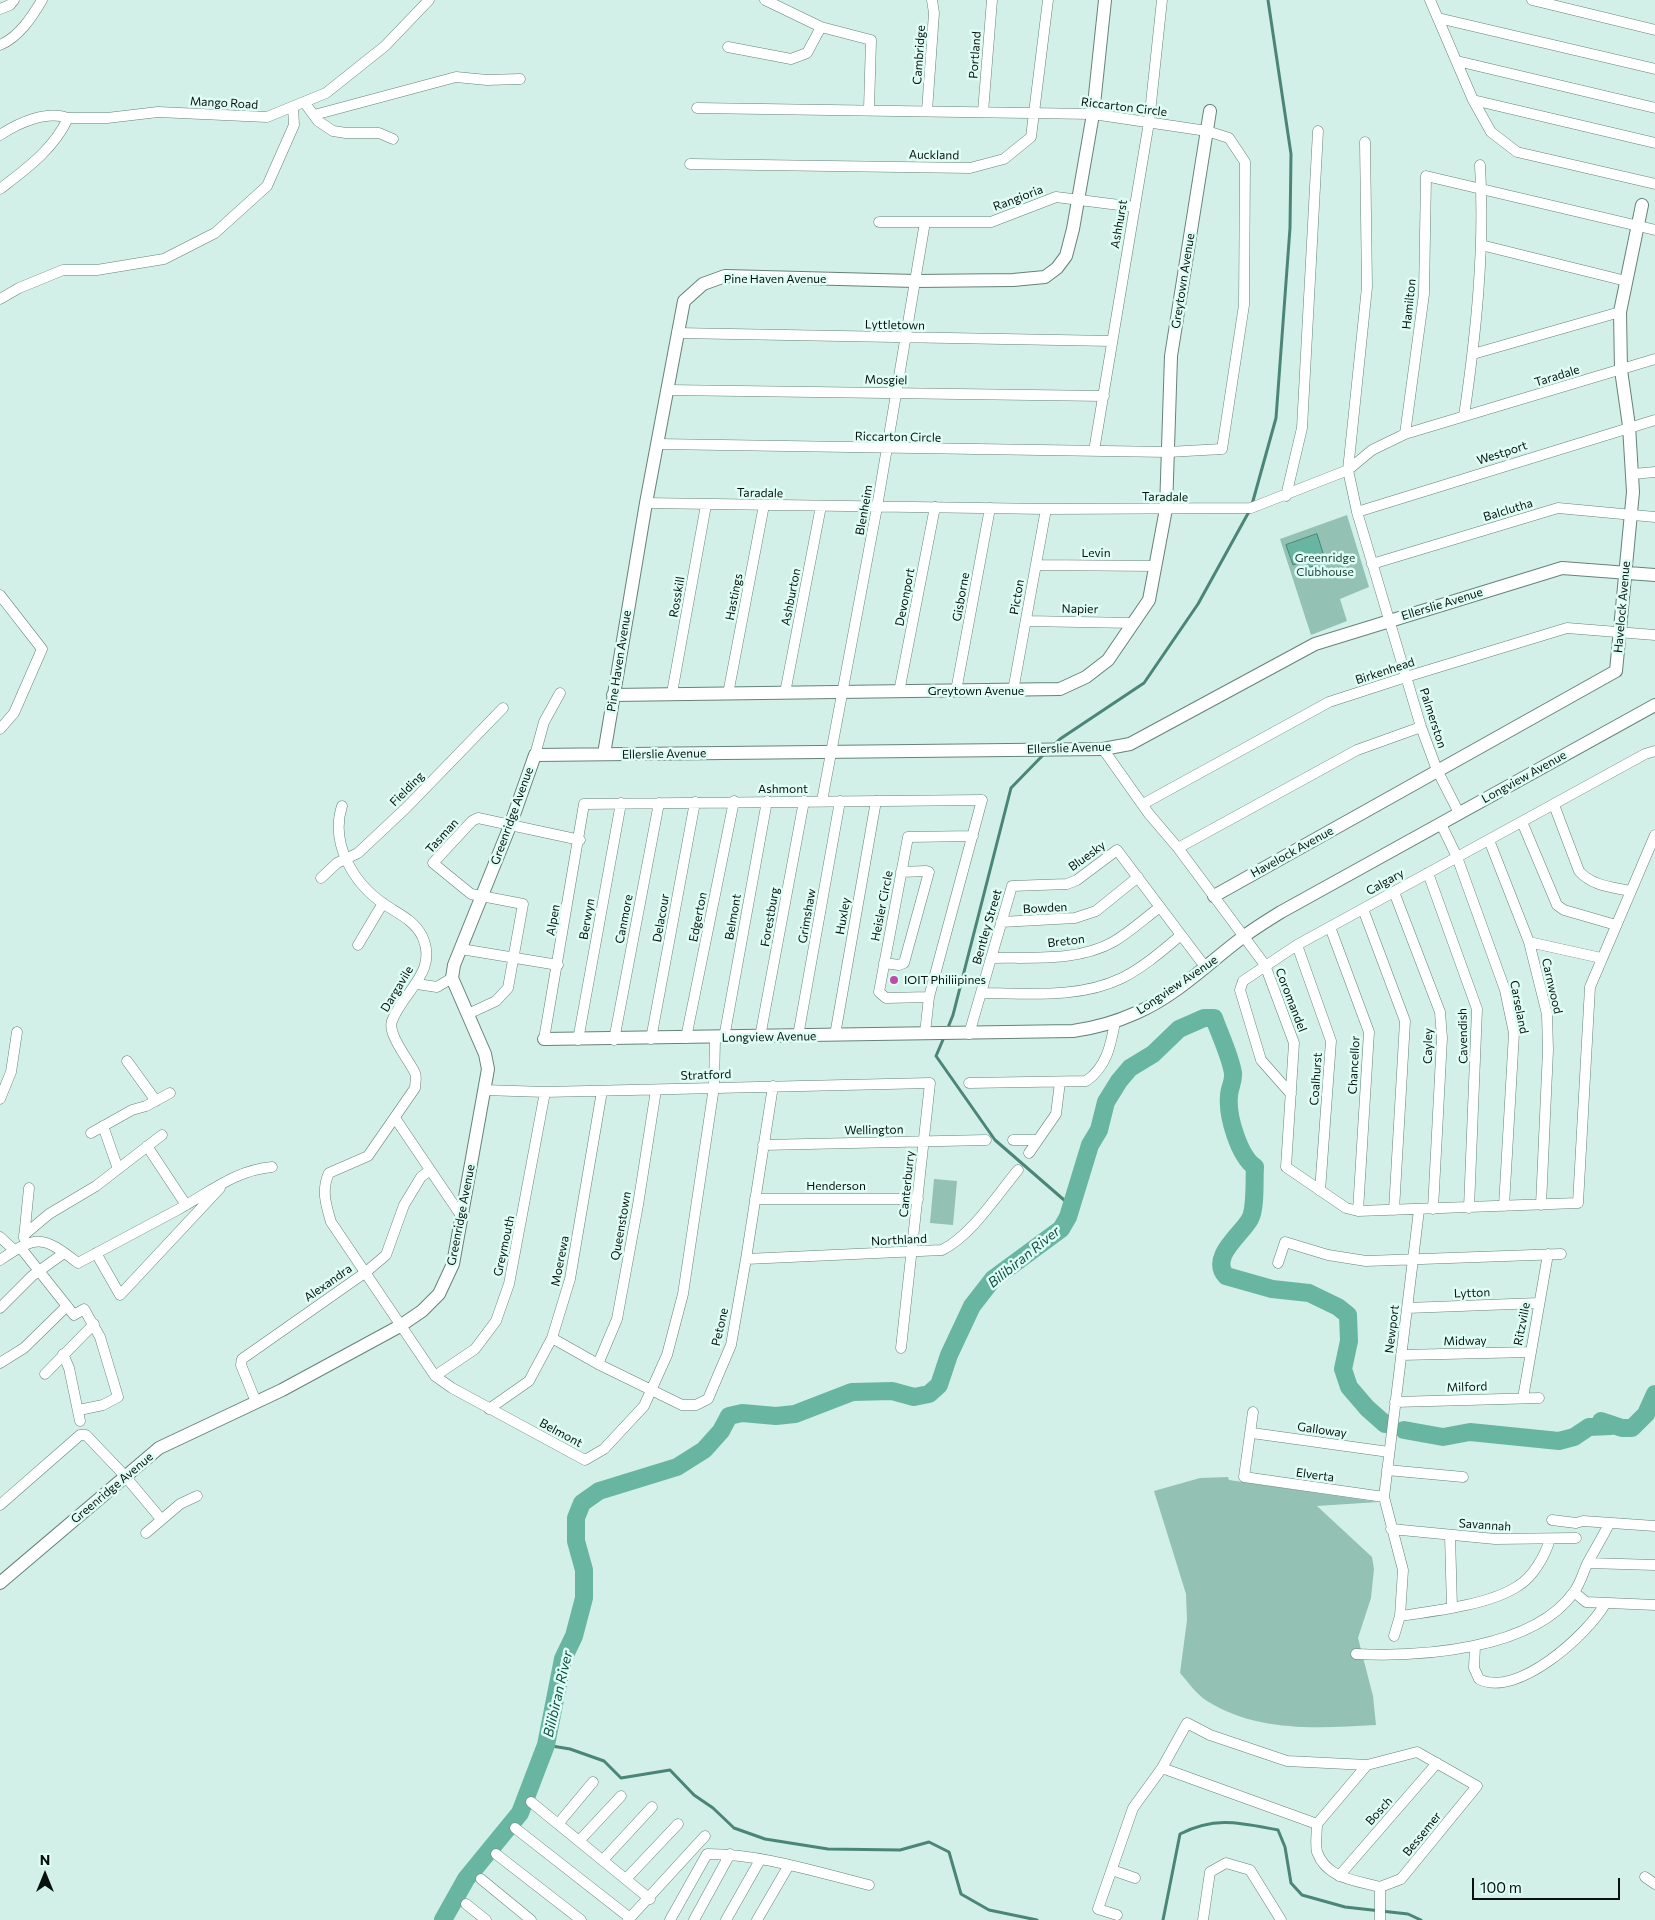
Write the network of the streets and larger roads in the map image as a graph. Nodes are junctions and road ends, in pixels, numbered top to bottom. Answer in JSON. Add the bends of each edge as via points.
{"nodes":[{"id":1,"x":14,"y":0,"type":"edge"},
{"id":2,"x":42,"y":0,"type":"edge"},
{"id":3,"x":429,"y":0,"type":"edge"},
{"id":4,"x":765,"y":0,"type":"edge"},
{"id":5,"x":932,"y":0,"type":"edge"},
{"id":6,"x":992,"y":0,"type":"edge"},
{"id":7,"x":1048,"y":0,"type":"edge"},
{"id":8,"x":1105,"y":0,"type":"edge"},
{"id":9,"x":1162,"y":0,"type":"edge"},
{"id":10,"x":1430,"y":0,"type":"edge"},
{"id":11,"x":1532,"y":0,"type":"edge"},
{"id":12,"x":0,"y":9,"type":"edge"},
{"id":13,"x":1438,"y":18,"type":"junction"},
{"id":14,"x":821,"y":27,"type":"junction"},
{"id":15,"x":1655,"y":30,"type":"edge"},
{"id":16,"x":0,"y":45,"type":"edge"},
{"id":17,"x":728,"y":47,"type":"dead end"},
{"id":18,"x":1457,"y":61,"type":"junction"},
{"id":19,"x":1655,"y":69,"type":"edge"},
{"id":20,"x":520,"y":79,"type":"dead end"},
{"id":21,"x":1472,"y":100,"type":"junction"},
{"id":22,"x":304,"y":102,"type":"junction"},
{"id":23,"x":293,"y":107,"type":"junction"},
{"id":24,"x":697,"y":108,"type":"dead end"},
{"id":25,"x":1655,"y":108,"type":"edge"},
{"id":26,"x":869,"y":109,"type":"junction"},
{"id":27,"x":927,"y":111,"type":"junction"},
{"id":28,"x":1210,"y":111,"type":"dead end"},
{"id":29,"x":983,"y":112,"type":"junction"},
{"id":30,"x":1035,"y":112,"type":"junction"},
{"id":31,"x":1093,"y":114,"type":"junction"},
{"id":32,"x":314,"y":115,"type":"junction"},
{"id":33,"x":68,"y":118,"type":"junction"},
{"id":34,"x":1149,"y":122,"type":"junction"},
{"id":35,"x":1207,"y":131,"type":"junction"},
{"id":36,"x":1318,"y":131,"type":"dead end"},
{"id":37,"x":0,"y":135,"type":"edge"},
{"id":38,"x":393,"y":139,"type":"dead end"},
{"id":39,"x":1365,"y":142,"type":"dead end"},
{"id":40,"x":1655,"y":144,"type":"edge"},
{"id":41,"x":690,"y":164,"type":"dead end"},
{"id":42,"x":1480,"y":165,"type":"dead end"},
{"id":43,"x":1655,"y":184,"type":"edge"},
{"id":44,"x":0,"y":188,"type":"edge"},
{"id":45,"x":1481,"y":189,"type":"junction"},
{"id":46,"x":1078,"y":198,"type":"junction"},
{"id":47,"x":1642,"y":205,"type":"dead end"},
{"id":48,"x":1135,"y":207,"type":"junction"},
{"id":49,"x":879,"y":222,"type":"dead end"},
{"id":50,"x":925,"y":222,"type":"junction"},
{"id":51,"x":1638,"y":226,"type":"junction"},
{"id":52,"x":1655,"y":230,"type":"edge"},
{"id":53,"x":1481,"y":245,"type":"junction"},
{"id":54,"x":914,"y":281,"type":"junction"},
{"id":55,"x":1626,"y":281,"type":"junction"},
{"id":56,"x":0,"y":299,"type":"edge"},
{"id":57,"x":1620,"y":312,"type":"junction"},
{"id":58,"x":677,"y":332,"type":"junction"},
{"id":59,"x":905,"y":338,"type":"junction"},
{"id":60,"x":1112,"y":341,"type":"junction"},
{"id":61,"x":1473,"y":354,"type":"junction"},
{"id":62,"x":1655,"y":358,"type":"edge"},
{"id":63,"x":1621,"y":370,"type":"junction"},
{"id":64,"x":668,"y":390,"type":"junction"},
{"id":65,"x":896,"y":393,"type":"junction"},
{"id":66,"x":1104,"y":396,"type":"junction"},
{"id":67,"x":1464,"y":416,"type":"junction"},
{"id":68,"x":1655,"y":420,"type":"edge"},
{"id":69,"x":1629,"y":426,"type":"junction"},
{"id":70,"x":1405,"y":434,"type":"junction"},
{"id":71,"x":658,"y":444,"type":"junction"},
{"id":72,"x":887,"y":450,"type":"junction"},
{"id":73,"x":1094,"y":451,"type":"junction"},
{"id":74,"x":1168,"y":452,"type":"junction"},
{"id":75,"x":1348,"y":470,"type":"junction"},
{"id":76,"x":1655,"y":472,"type":"edge"},
{"id":77,"x":1633,"y":474,"type":"junction"},
{"id":78,"x":1286,"y":496,"type":"junction"},
{"id":79,"x":646,"y":502,"type":"junction"},
{"id":80,"x":706,"y":505,"type":"junction"},
{"id":81,"x":764,"y":505,"type":"junction"},
{"id":82,"x":821,"y":506,"type":"junction"},
{"id":83,"x":877,"y":507,"type":"junction"},
{"id":84,"x":935,"y":507,"type":"junction"},
{"id":85,"x":990,"y":508,"type":"junction"},
{"id":86,"x":1046,"y":509,"type":"junction"},
{"id":87,"x":1166,"y":509,"type":"junction"},
{"id":88,"x":1357,"y":512,"type":"junction"},
{"id":89,"x":1631,"y":515,"type":"junction"},
{"id":90,"x":1655,"y":517,"type":"edge"},
{"id":91,"x":1372,"y":564,"type":"junction"},
{"id":92,"x":1036,"y":565,"type":"junction"},
{"id":93,"x":1156,"y":566,"type":"junction"},
{"id":94,"x":1625,"y":572,"type":"junction"},
{"id":95,"x":1655,"y":575,"type":"edge"},
{"id":96,"x":0,"y":595,"type":"edge"},
{"id":97,"x":1026,"y":621,"type":"junction"},
{"id":98,"x":1389,"y":621,"type":"junction"},
{"id":99,"x":1133,"y":622,"type":"junction"},
{"id":100,"x":1620,"y":633,"type":"junction"},
{"id":101,"x":1655,"y":635,"type":"edge"},
{"id":102,"x":1406,"y":677,"type":"junction"},
{"id":103,"x":956,"y":691,"type":"junction"},
{"id":104,"x":1013,"y":691,"type":"junction"},
{"id":105,"x":785,"y":692,"type":"junction"},
{"id":106,"x":899,"y":692,"type":"junction"},
{"id":107,"x":560,"y":693,"type":"dead end"},
{"id":108,"x":672,"y":693,"type":"junction"},
{"id":109,"x":842,"y":693,"type":"junction"},
{"id":110,"x":728,"y":694,"type":"junction"},
{"id":111,"x":613,"y":695,"type":"junction"},
{"id":112,"x":1655,"y":705,"type":"edge"},
{"id":113,"x":503,"y":708,"type":"dead end"},
{"id":114,"x":1422,"y":727,"type":"junction"},
{"id":115,"x":0,"y":729,"type":"edge"},
{"id":116,"x":1103,"y":749,"type":"junction"},
{"id":117,"x":831,"y":751,"type":"junction"},
{"id":118,"x":1655,"y":751,"type":"edge"},
{"id":119,"x":604,"y":754,"type":"junction"},
{"id":120,"x":535,"y":755,"type":"junction"},
{"id":121,"x":1437,"y":770,"type":"junction"},
{"id":122,"x":876,"y":800,"type":"junction"},
{"id":123,"x":767,"y":801,"type":"junction"},
{"id":124,"x":822,"y":801,"type":"junction"},
{"id":125,"x":840,"y":801,"type":"junction"},
{"id":126,"x":695,"y":802,"type":"junction"},
{"id":127,"x":734,"y":802,"type":"junction"},
{"id":128,"x":804,"y":802,"type":"junction"},
{"id":129,"x":621,"y":803,"type":"junction"},
{"id":130,"x":659,"y":803,"type":"junction"},
{"id":131,"x":584,"y":804,"type":"joint"},
{"id":132,"x":1143,"y":804,"type":"junction"},
{"id":133,"x":1554,"y":805,"type":"junction"},
{"id":134,"x":342,"y":806,"type":"dead end"},
{"id":135,"x":1459,"y":813,"type":"junction"},
{"id":136,"x":1522,"y":822,"type":"junction"},
{"id":137,"x":1441,"y":824,"type":"junction"},
{"id":138,"x":510,"y":826,"type":"junction"},
{"id":139,"x":1655,"y":834,"type":"edge"},
{"id":140,"x":973,"y":836,"type":"junction"},
{"id":141,"x":580,"y":840,"type":"junction"},
{"id":142,"x":1489,"y":840,"type":"junction"},
{"id":143,"x":1178,"y":848,"type":"junction"},
{"id":144,"x":1458,"y":857,"type":"junction"},
{"id":145,"x":346,"y":859,"type":"junction"},
{"id":146,"x":901,"y":872,"type":"junction"},
{"id":147,"x":1428,"y":873,"type":"junction"},
{"id":148,"x":1138,"y":877,"type":"junction"},
{"id":149,"x":321,"y":878,"type":"dead end"},
{"id":150,"x":1012,"y":886,"type":"joint"},
{"id":151,"x":1630,"y":891,"type":"junction"},
{"id":152,"x":1394,"y":892,"type":"junction"},
{"id":153,"x":482,"y":896,"type":"junction"},
{"id":154,"x":1214,"y":896,"type":"junction"},
{"id":155,"x":384,"y":903,"type":"junction"},
{"id":156,"x":1160,"y":907,"type":"junction"},
{"id":157,"x":1363,"y":909,"type":"junction"},
{"id":158,"x":1001,"y":922,"type":"junction"},
{"id":159,"x":1616,"y":925,"type":"junction"},
{"id":160,"x":1330,"y":927,"type":"junction"},
{"id":161,"x":1182,"y":934,"type":"junction"},
{"id":162,"x":1243,"y":937,"type":"junction"},
{"id":163,"x":1529,"y":942,"type":"junction"},
{"id":164,"x":358,"y":945,"type":"dead end"},
{"id":165,"x":1297,"y":945,"type":"junction"},
{"id":166,"x":461,"y":949,"type":"junction"},
{"id":167,"x":513,"y":958,"type":"junction"},
{"id":168,"x":991,"y":958,"type":"junction"},
{"id":169,"x":1600,"y":958,"type":"junction"},
{"id":170,"x":884,"y":963,"type":"junction"},
{"id":171,"x":558,"y":965,"type":"junction"},
{"id":172,"x":1265,"y":965,"type":"junction"},
{"id":173,"x":1206,"y":968,"type":"junction"},
{"id":174,"x":452,"y":978,"type":"junction"},
{"id":175,"x":417,"y":984,"type":"junction"},
{"id":176,"x":982,"y":993,"type":"junction"},
{"id":177,"x":929,"y":997,"type":"junction"},
{"id":178,"x":468,"y":1014,"type":"junction"},
{"id":179,"x":1116,"y":1022,"type":"junction"},
{"id":180,"x":17,"y":1032,"type":"dead end"},
{"id":181,"x":926,"y":1034,"type":"junction"},
{"id":182,"x":969,"y":1034,"type":"junction"},
{"id":183,"x":798,"y":1036,"type":"junction"},
{"id":184,"x":835,"y":1036,"type":"junction"},
{"id":185,"x":760,"y":1037,"type":"junction"},
{"id":186,"x":651,"y":1038,"type":"junction"},
{"id":187,"x":686,"y":1038,"type":"junction"},
{"id":188,"x":720,"y":1038,"type":"junction"},
{"id":189,"x":544,"y":1039,"type":"joint"},
{"id":190,"x":578,"y":1040,"type":"junction"},
{"id":191,"x":614,"y":1040,"type":"junction"},
{"id":192,"x":128,"y":1062,"type":"dead end"},
{"id":193,"x":1060,"y":1082,"type":"junction"},
{"id":194,"x":969,"y":1083,"type":"dead end"},
{"id":195,"x":930,"y":1084,"type":"joint"},
{"id":196,"x":772,"y":1086,"type":"junction"},
{"id":197,"x":714,"y":1087,"type":"junction"},
{"id":198,"x":484,"y":1090,"type":"junction"},
{"id":199,"x":656,"y":1090,"type":"junction"},
{"id":200,"x":602,"y":1091,"type":"junction"},
{"id":201,"x":545,"y":1092,"type":"junction"},
{"id":202,"x":170,"y":1093,"type":"dead end"},
{"id":203,"x":1291,"y":1094,"type":"junction"},
{"id":204,"x":0,"y":1099,"type":"edge"},
{"id":205,"x":156,"y":1101,"type":"junction"},
{"id":206,"x":395,"y":1118,"type":"junction"},
{"id":207,"x":103,"y":1126,"type":"junction"},
{"id":208,"x":91,"y":1134,"type":"dead end"},
{"id":209,"x":162,"y":1135,"type":"dead end"},
{"id":210,"x":986,"y":1140,"type":"dead end"},
{"id":211,"x":1012,"y":1140,"type":"dead end"},
{"id":212,"x":1038,"y":1140,"type":"junction"},
{"id":213,"x":924,"y":1141,"type":"junction"},
{"id":214,"x":763,"y":1144,"type":"junction"},
{"id":215,"x":147,"y":1146,"type":"junction"},
{"id":216,"x":1029,"y":1152,"type":"dead end"},
{"id":217,"x":272,"y":1166,"type":"dead end"},
{"id":218,"x":118,"y":1169,"type":"junction"},
{"id":219,"x":430,"y":1170,"type":"junction"},
{"id":220,"x":1018,"y":1170,"type":"dead end"},
{"id":221,"x":227,"y":1180,"type":"junction"},
{"id":222,"x":29,"y":1188,"type":"dead end"},
{"id":223,"x":1320,"y":1191,"type":"junction"},
{"id":224,"x":755,"y":1199,"type":"junction"},
{"id":225,"x":918,"y":1199,"type":"junction"},
{"id":226,"x":186,"y":1205,"type":"junction"},
{"id":227,"x":1541,"y":1205,"type":"junction"},
{"id":228,"x":1504,"y":1206,"type":"junction"},
{"id":229,"x":1469,"y":1208,"type":"junction"},
{"id":230,"x":1433,"y":1209,"type":"junction"},
{"id":231,"x":1394,"y":1210,"type":"junction"},
{"id":232,"x":1419,"y":1210,"type":"junction"},
{"id":233,"x":1358,"y":1211,"type":"junction"},
{"id":234,"x":462,"y":1217,"type":"junction"},
{"id":235,"x":0,"y":1237,"type":"edge"},
{"id":236,"x":20,"y":1244,"type":"junction"},
{"id":237,"x":912,"y":1252,"type":"junction"},
{"id":238,"x":64,"y":1253,"type":"junction"},
{"id":239,"x":96,"y":1253,"type":"junction"},
{"id":240,"x":1548,"y":1254,"type":"junction"},
{"id":241,"x":1561,"y":1254,"type":"dead end"},
{"id":242,"x":0,"y":1260,"type":"edge"},
{"id":243,"x":746,"y":1260,"type":"junction"},
{"id":244,"x":1413,"y":1260,"type":"junction"},
{"id":245,"x":1278,"y":1263,"type":"dead end"},
{"id":246,"x":40,"y":1270,"type":"junction"},
{"id":247,"x":366,"y":1272,"type":"junction"},
{"id":248,"x":1539,"y":1303,"type":"junction"},
{"id":249,"x":68,"y":1306,"type":"junction"},
{"id":250,"x":0,"y":1308,"type":"edge"},
{"id":251,"x":1407,"y":1308,"type":"junction"},
{"id":252,"x":94,"y":1324,"type":"junction"},
{"id":253,"x":400,"y":1326,"type":"junction"},
{"id":254,"x":552,"y":1338,"type":"junction"},
{"id":255,"x":901,"y":1348,"type":"dead end"},
{"id":256,"x":1530,"y":1352,"type":"junction"},
{"id":257,"x":63,"y":1354,"type":"junction"},
{"id":258,"x":1402,"y":1355,"type":"junction"},
{"id":259,"x":0,"y":1363,"type":"edge"},
{"id":260,"x":598,"y":1364,"type":"junction"},
{"id":261,"x":45,"y":1374,"type":"dead end"},
{"id":262,"x":435,"y":1376,"type":"junction"},
{"id":263,"x":651,"y":1391,"type":"junction"},
{"id":264,"x":1522,"y":1398,"type":"junction"},
{"id":265,"x":1539,"y":1398,"type":"dead end"},
{"id":266,"x":256,"y":1402,"type":"junction"},
{"id":267,"x":1396,"y":1402,"type":"junction"},
{"id":268,"x":489,"y":1409,"type":"junction"},
{"id":269,"x":79,"y":1410,"type":"junction"},
{"id":270,"x":1254,"y":1412,"type":"dead end"},
{"id":271,"x":80,"y":1421,"type":"dead end"},
{"id":272,"x":1252,"y":1433,"type":"junction"},
{"id":273,"x":1389,"y":1452,"type":"junction"},
{"id":274,"x":1387,"y":1470,"type":"junction"},
{"id":275,"x":125,"y":1476,"type":"junction"},
{"id":276,"x":1463,"y":1477,"type":"dead end"},
{"id":277,"x":197,"y":1496,"type":"dead end"},
{"id":278,"x":1384,"y":1497,"type":"junction"},
{"id":279,"x":0,"y":1506,"type":"edge"},
{"id":280,"x":161,"y":1519,"type":"junction"},
{"id":281,"x":1552,"y":1520,"type":"dead end"},
{"id":282,"x":1609,"y":1524,"type":"junction"},
{"id":283,"x":1655,"y":1526,"type":"edge"},
{"id":284,"x":1391,"y":1529,"type":"junction"},
{"id":285,"x":146,"y":1533,"type":"dead end"},
{"id":286,"x":1450,"y":1535,"type":"junction"},
{"id":287,"x":1576,"y":1538,"type":"dead end"},
{"id":288,"x":1550,"y":1539,"type":"junction"},
{"id":289,"x":1588,"y":1563,"type":"junction"},
{"id":290,"x":1655,"y":1565,"type":"edge"},
{"id":291,"x":0,"y":1583,"type":"edge"},
{"id":292,"x":1574,"y":1592,"type":"junction"},
{"id":293,"x":1605,"y":1604,"type":"junction"},
{"id":294,"x":1655,"y":1605,"type":"edge"},
{"id":295,"x":1452,"y":1608,"type":"junction"},
{"id":296,"x":1400,"y":1616,"type":"junction"},
{"id":297,"x":1394,"y":1636,"type":"dead end"},
{"id":298,"x":1475,"y":1646,"type":"junction"},
{"id":299,"x":1356,"y":1654,"type":"dead end"},
{"id":300,"x":1437,"y":1763,"type":"junction"},
{"id":301,"x":1367,"y":1765,"type":"junction"},
{"id":302,"x":1162,"y":1768,"type":"junction"},
{"id":303,"x":593,"y":1782,"type":"dead end"},
{"id":304,"x":621,"y":1796,"type":"dead end"},
{"id":305,"x":531,"y":1802,"type":"dead end"},
{"id":306,"x":652,"y":1807,"type":"dead end"},
{"id":307,"x":558,"y":1824,"type":"junction"},
{"id":308,"x":678,"y":1824,"type":"dead end"},
{"id":309,"x":1317,"y":1824,"type":"junction"},
{"id":310,"x":515,"y":1828,"type":"dead end"},
{"id":311,"x":705,"y":1836,"type":"dead end"},
{"id":312,"x":579,"y":1841,"type":"junction"},
{"id":313,"x":496,"y":1854,"type":"dead end"},
{"id":314,"x":730,"y":1854,"type":"junction"},
{"id":315,"x":603,"y":1860,"type":"junction"},
{"id":316,"x":760,"y":1860,"type":"junction"},
{"id":317,"x":789,"y":1865,"type":"junction"},
{"id":318,"x":1112,"y":1870,"type":"junction"},
{"id":319,"x":1339,"y":1876,"type":"junction"},
{"id":320,"x":1645,"y":1877,"type":"dead end"},
{"id":321,"x":1134,"y":1878,"type":"dead end"},
{"id":322,"x":481,"y":1880,"type":"dead end"},
{"id":323,"x":626,"y":1880,"type":"junction"},
{"id":324,"x":1655,"y":1884,"type":"edge"},
{"id":325,"x":869,"y":1885,"type":"dead end"},
{"id":326,"x":1380,"y":1887,"type":"junction"},
{"id":327,"x":650,"y":1898,"type":"junction"},
{"id":328,"x":466,"y":1904,"type":"dead end"},
{"id":329,"x":1117,"y":1915,"type":"dead end"},
{"id":330,"x":629,"y":1919,"type":"edge"},
{"id":331,"x":486,"y":1920,"type":"edge"},
{"id":332,"x":531,"y":1920,"type":"edge"},
{"id":333,"x":581,"y":1920,"type":"edge"},
{"id":334,"x":670,"y":1920,"type":"edge"},
{"id":335,"x":694,"y":1920,"type":"edge"},
{"id":336,"x":726,"y":1920,"type":"edge"},
{"id":337,"x":757,"y":1920,"type":"edge"},
{"id":338,"x":1203,"y":1920,"type":"edge"},
{"id":339,"x":1281,"y":1920,"type":"edge"},
{"id":340,"x":1380,"y":1920,"type":"edge"}],
"edges":[{"from":1,"to":12,"type":"street","via":[[10,6]]},
{"from":2,"to":16,"type":"street","via":[[31,19],[8,42]]},
{"from":3,"to":22,"type":"street","name":"Mango Road","via":[[385,46],[326,93]]},
{"from":4,"to":14,"type":"street"},
{"from":5,"to":27,"type":"street","name":"Cambridge","via":[[934,13]]},
{"from":6,"to":29,"type":"street","name":"Portland"},
{"from":7,"to":30,"type":"street","name":"Auckland"},
{"from":8,"to":31,"type":"street","name":"Pine Haven Avenue"},
{"from":9,"to":34,"type":"street","name":"Ashhurst"},
{"from":10,"to":13,"type":"street"},
{"from":11,"to":15,"type":"street"},
{"from":13,"to":18,"type":"street"},
{"from":13,"to":19,"type":"street"},
{"from":14,"to":17,"type":"street","via":[[807,53],[791,59]]},
{"from":14,"to":26,"type":"street","via":[[871,40]]},
{"from":18,"to":21,"type":"street"},
{"from":18,"to":25,"type":"street"},
{"from":20,"to":32,"type":"street","via":[[456,77]]},
{"from":21,"to":40,"type":"street"},
{"from":21,"to":43,"type":"street","via":[[1491,132],[1517,152]]},
{"from":22,"to":23,"type":"street","name":"Mango Road"},
{"from":22,"to":32,"type":"street"},
{"from":23,"to":33,"type":"street","name":"Mango Road","via":[[267,117],[158,112],[108,118]]},
{"from":23,"to":56,"type":"street","via":[[294,126],[266,186],[215,233],[164,259],[97,270],[62,270]]},
{"from":24,"to":26,"type":"street","name":"Riccarton Circle"},
{"from":26,"to":27,"type":"street","name":"Riccarton Circle"},
{"from":27,"to":29,"type":"street","name":"Riccarton Circle"},
{"from":28,"to":35,"type":"street","name":"Greytown Avenue"},
{"from":29,"to":30,"type":"street","name":"Riccarton Circle"},
{"from":30,"to":31,"type":"street","name":"Riccarton Circle"},
{"from":30,"to":41,"type":"street","name":"Auckland","via":[[1031,137],[1004,159],[970,168]]},
{"from":31,"to":34,"type":"street","name":"Riccarton Circle"},
{"from":31,"to":46,"type":"street","name":"Pine Haven Avenue"},
{"from":32,"to":38,"type":"street","via":[[333,130],[379,133]]},
{"from":33,"to":37,"type":"street","name":"Mango Road","via":[[58,114],[42,116]]},
{"from":33,"to":44,"type":"street","via":[[63,129],[36,160]]},
{"from":34,"to":35,"type":"street","name":"Riccarton Circle"},
{"from":34,"to":48,"type":"street","name":"Ashhurst"},
{"from":35,"to":74,"type":"street","name":"Greytown Avenue","via":[[1170,356]]},
{"from":35,"to":74,"type":"street","name":"Riccarton Circle","via":[[1229,138],[1245,162],[1244,305],[1222,449]]},
{"from":36,"to":78,"type":"street","via":[[1302,428]]},
{"from":39,"to":75,"type":"street","name":"Palmerston","via":[[1367,287]]},
{"from":42,"to":45,"type":"street"},
{"from":45,"to":51,"type":"street"},
{"from":45,"to":53,"type":"street"},
{"from":45,"to":70,"type":"street","name":"Hamilton","via":[[1426,176],[1424,294]]},
{"from":46,"to":48,"type":"street","name":"Rangioria"},
{"from":46,"to":50,"type":"street","name":"Rangioria","via":[[1056,197],[992,222]]},
{"from":46,"to":54,"type":"street","name":"Pine Haven Avenue","via":[[1066,256],[1045,277]]},
{"from":47,"to":51,"type":"street","name":"Havelock Avenue"},
{"from":48,"to":60,"type":"street","name":"Ashhurst"},
{"from":49,"to":50,"type":"street","name":"Rangioria"},
{"from":50,"to":54,"type":"street","name":"Blenheim"},
{"from":51,"to":52,"type":"street"},
{"from":51,"to":55,"type":"street","name":"Havelock Avenue"},
{"from":53,"to":55,"type":"street"},
{"from":53,"to":61,"type":"street"},
{"from":54,"to":58,"type":"street","name":"Pine Haven Avenue","via":[[725,276],[703,284],[684,301]]},
{"from":54,"to":59,"type":"street","name":"Blenheim"},
{"from":55,"to":57,"type":"street","name":"Havelock Avenue"},
{"from":57,"to":61,"type":"street"},
{"from":57,"to":63,"type":"street","name":"Havelock Avenue"},
{"from":58,"to":59,"type":"street","name":"Lyttletown"},
{"from":58,"to":64,"type":"street","name":"Pine Haven Avenue"},
{"from":59,"to":60,"type":"street","name":"Lyttletown"},
{"from":59,"to":65,"type":"street","name":"Blenheim"},
{"from":60,"to":66,"type":"street","name":"Ashhurst"},
{"from":61,"to":67,"type":"street"},
{"from":62,"to":63,"type":"street","name":"Taradale"},
{"from":63,"to":67,"type":"street","name":"Taradale"},
{"from":63,"to":69,"type":"street","name":"Havelock Avenue"},
{"from":64,"to":65,"type":"street","name":"Mosgiel"},
{"from":64,"to":71,"type":"street","name":"Pine Haven Avenue"},
{"from":65,"to":66,"type":"street","name":"Mosgiel"},
{"from":65,"to":72,"type":"street","name":"Blenheim"},
{"from":66,"to":73,"type":"street","name":"Ashhurst"},
{"from":67,"to":70,"type":"street","name":"Taradale"},
{"from":68,"to":69,"type":"street","name":"Westport"},
{"from":69,"to":77,"type":"street","name":"Havelock Avenue"},
{"from":69,"to":88,"type":"street","name":"Westport"},
{"from":70,"to":75,"type":"street","name":"Taradale","via":[[1372,450]]},
{"from":71,"to":72,"type":"street","name":"Riccarton Circle"},
{"from":71,"to":79,"type":"street","name":"Pine Haven Avenue"},
{"from":72,"to":73,"type":"street","name":"Riccarton Circle"},
{"from":72,"to":83,"type":"street","name":"Blenheim"},
{"from":73,"to":74,"type":"street","name":"Riccarton Circle"},
{"from":74,"to":87,"type":"street","name":"Greytown Avenue"},
{"from":75,"to":78,"type":"street","name":"Taradale"},
{"from":75,"to":88,"type":"street","name":"Palmerston"},
{"from":76,"to":77,"type":"street"},
{"from":77,"to":89,"type":"street","name":"Havelock Avenue"},
{"from":78,"to":87,"type":"street","name":"Taradale","via":[[1251,508]]},
{"from":79,"to":80,"type":"street","name":"Taradale"},
{"from":79,"to":111,"type":"street","name":"Pine Haven Avenue"},
{"from":80,"to":81,"type":"street","name":"Taradale"},
{"from":80,"to":108,"type":"street","name":"Rosskill"},
{"from":81,"to":82,"type":"street","name":"Taradale"},
{"from":81,"to":110,"type":"street","name":"Hastings"},
{"from":82,"to":83,"type":"street","name":"Taradale"},
{"from":82,"to":105,"type":"street","name":"Ashburton"},
{"from":83,"to":84,"type":"street","name":"Taradale"},
{"from":83,"to":109,"type":"street","name":"Blenheim"},
{"from":84,"to":85,"type":"street","name":"Taradale"},
{"from":84,"to":106,"type":"street","name":"Devonport"},
{"from":85,"to":86,"type":"street","name":"Taradale"},
{"from":85,"to":103,"type":"street","name":"Gisborne"},
{"from":86,"to":87,"type":"street","name":"Taradale"},
{"from":86,"to":92,"type":"street","name":"Picton"},
{"from":87,"to":93,"type":"street","name":"Greytown Avenue"},
{"from":88,"to":91,"type":"street","name":"Palmerston"},
{"from":89,"to":90,"type":"street","name":"Balclutha"},
{"from":89,"to":91,"type":"street","name":"Balclutha","via":[[1558,508]]},
{"from":89,"to":94,"type":"street","name":"Havelock Avenue"},
{"from":91,"to":98,"type":"street","name":"Palmerston"},
{"from":92,"to":93,"type":"street","name":"Levin"},
{"from":92,"to":97,"type":"street","name":"Picton"},
{"from":93,"to":99,"type":"street","name":"Greytown Avenue","via":[[1149,600]]},
{"from":94,"to":95,"type":"street","name":"Ellerslie Avenue"},
{"from":94,"to":98,"type":"street","name":"Ellerslie Avenue","via":[[1562,568]]},
{"from":94,"to":100,"type":"street","name":"Havelock Avenue"},
{"from":96,"to":115,"type":"street","via":[[42,649],[14,713]]},
{"from":97,"to":99,"type":"street","name":"Napier"},
{"from":97,"to":104,"type":"street","name":"Picton"},
{"from":98,"to":102,"type":"street","name":"Palmerston"},
{"from":98,"to":116,"type":"street","name":"Ellerslie Avenue","via":[[1315,644],[1130,744]]},
{"from":99,"to":104,"type":"street","name":"Greytown Avenue","via":[[1108,660],[1086,677],[1060,689]]},
{"from":100,"to":101,"type":"street","name":"Birkenhead"},
{"from":100,"to":102,"type":"street","name":"Birkenhead","via":[[1567,628]]},
{"from":100,"to":121,"type":"street","name":"Havelock Avenue","via":[[1616,671]]},
{"from":102,"to":114,"type":"street","name":"Palmerston"},
{"from":102,"to":132,"type":"street","name":"Birkenhead","via":[[1329,702]]},
{"from":103,"to":104,"type":"street","name":"Greytown Avenue"},
{"from":103,"to":106,"type":"street","name":"Greytown Avenue"},
{"from":105,"to":109,"type":"street","name":"Greytown Avenue"},
{"from":105,"to":110,"type":"street","name":"Greytown Avenue"},
{"from":106,"to":109,"type":"street","name":"Greytown Avenue"},
{"from":107,"to":120,"type":"street","name":"Greenridge Avenue","via":[[544,722]]},
{"from":108,"to":110,"type":"street","name":"Greytown Avenue"},
{"from":108,"to":111,"type":"street","name":"Greytown Avenue"},
{"from":109,"to":117,"type":"street","name":"Blenheim"},
{"from":111,"to":119,"type":"street","name":"Pine Haven Avenue"},
{"from":112,"to":135,"type":"street","name":"Longview Avenue"},
{"from":113,"to":145,"type":"street","name":"Fielding","via":[[406,808],[358,853]]},
{"from":114,"to":121,"type":"street","name":"Palmerston"},
{"from":114,"to":143,"type":"street","via":[[1357,750]]},
{"from":116,"to":117,"type":"street","name":"Ellerslie Avenue"},
{"from":116,"to":132,"type":"street","name":"Coromandel"},
{"from":117,"to":119,"type":"street","name":"Ellerslie Avenue"},
{"from":117,"to":124,"type":"street","name":"Blenheim"},
{"from":118,"to":133,"type":"street","name":"Calgary","via":[[1644,754]]},
{"from":119,"to":120,"type":"street","name":"Ellerslie Avenue"},
{"from":120,"to":138,"type":"street","name":"Greenridge Avenue"},
{"from":121,"to":135,"type":"street","name":"Palmerston"},
{"from":121,"to":154,"type":"street","name":"Havelock Avenue"},
{"from":122,"to":125,"type":"street","name":"Ashmont"},
{"from":122,"to":140,"type":"street","name":"Ashmont","via":[[982,800]]},
{"from":122,"to":184,"type":"street","name":"Huxley"},
{"from":123,"to":127,"type":"street","name":"Ashmont"},
{"from":123,"to":128,"type":"street","name":"Ashmont"},
{"from":123,"to":188,"type":"street","name":"Belmont"},
{"from":124,"to":125,"type":"street","name":"Ashmont"},
{"from":124,"to":128,"type":"street","name":"Ashmont"},
{"from":125,"to":183,"type":"street","name":"Grimshaw"},
{"from":126,"to":127,"type":"street","name":"Ashmont"},
{"from":126,"to":130,"type":"street","name":"Ashmont"},
{"from":126,"to":186,"type":"street","name":"Delacour"},
{"from":127,"to":187,"type":"street","name":"Edgerton"},
{"from":128,"to":185,"type":"street","name":"Forestburg"},
{"from":129,"to":130,"type":"street","name":"Ashmont"},
{"from":129,"to":131,"type":"street","name":"Ashmont"},
{"from":129,"to":190,"type":"street","name":"Berwyn"},
{"from":130,"to":191,"type":"street","name":"Canmore"},
{"from":131,"to":141,"type":"street","name":"Alpen"},
{"from":132,"to":143,"type":"street","name":"Coromandel"},
{"from":133,"to":136,"type":"street","name":"Calgary"},
{"from":133,"to":151,"type":"street","via":[[1579,871],[1586,879]]},
{"from":134,"to":145,"type":"street","name":"Dargavile","via":[[337,834]]},
{"from":135,"to":137,"type":"street","name":"Longview Avenue"},
{"from":136,"to":142,"type":"street","name":"Calgary"},
{"from":136,"to":159,"type":"street","via":[[1557,905]]},
{"from":137,"to":144,"type":"street","name":"Carseland"},
{"from":137,"to":162,"type":"street","name":"Longview Avenue","via":[[1281,912]]},
{"from":138,"to":141,"type":"street","name":"Tasman"},
{"from":138,"to":153,"type":"street","name":"Greenridge Avenue"},
{"from":138,"to":153,"type":"street","name":"Tasman","via":[[478,818],[433,863],[471,894]]},
{"from":139,"to":151,"type":"street"},
{"from":140,"to":146,"type":"street","name":"Heisler Circle","via":[[908,837]]},
{"from":140,"to":177,"type":"street"},
{"from":141,"to":171,"type":"street","name":"Alpen"},
{"from":142,"to":144,"type":"street","name":"Calgary"},
{"from":142,"to":163,"type":"street","name":"Carnwood"},
{"from":143,"to":154,"type":"street","name":"Coromandel"},
{"from":144,"to":147,"type":"street","name":"Calgary"},
{"from":144,"to":228,"type":"street","name":"Carseland","via":[[1505,990],[1514,1033]]},
{"from":145,"to":149,"type":"street","name":"Fielding"},
{"from":145,"to":155,"type":"street","name":"Dargavile","via":[[364,886]]},
{"from":146,"to":170,"type":"street","name":"Heisler Circle"},
{"from":146,"to":170,"type":"street","via":[[929,872],[904,963]]},
{"from":147,"to":152,"type":"street","name":"Calgary"},
{"from":147,"to":229,"type":"street","name":"Cavendish","via":[[1478,1009]]},
{"from":148,"to":150,"type":"street","name":"Bluesky","via":[[1117,850],[1067,884]]},
{"from":148,"to":156,"type":"street"},
{"from":148,"to":158,"type":"street","name":"Bowden","via":[[1096,911],[1075,918]]},
{"from":150,"to":158,"type":"street","name":"Bentley Street"},
{"from":151,"to":159,"type":"street"},
{"from":152,"to":157,"type":"street","name":"Calgary"},
{"from":152,"to":230,"type":"street","name":"Cayley","via":[[1440,1012],[1442,1038]]},
{"from":153,"to":166,"type":"street","name":"Greenridge Avenue"},
{"from":153,"to":167,"type":"street","name":"Tasman","via":[[523,904]]},
{"from":154,"to":162,"type":"street","name":"Coromandel"},
{"from":155,"to":164,"type":"street"},
{"from":155,"to":175,"type":"street","name":"Dargavile","via":[[402,914],[421,935],[426,959]]},
{"from":156,"to":161,"type":"street"},
{"from":156,"to":168,"type":"street","name":"Breton","via":[[1114,941],[1083,953]]},
{"from":157,"to":160,"type":"street","name":"Calgary"},
{"from":157,"to":231,"type":"street","via":[[1406,1022]]},
{"from":158,"to":168,"type":"street","name":"Bentley Street"},
{"from":159,"to":169,"type":"street"},
{"from":160,"to":165,"type":"street","name":"Calgary"},
{"from":160,"to":233,"type":"street","name":"Chancellor","via":[[1369,1032]]},
{"from":161,"to":173,"type":"street"},
{"from":161,"to":176,"type":"street","via":[[1123,977],[1095,988],[1042,993]]},
{"from":162,"to":172,"type":"street","name":"Coromandel"},
{"from":162,"to":173,"type":"street","name":"Longview Avenue"},
{"from":163,"to":169,"type":"street"},
{"from":163,"to":227,"type":"street","name":"Carnwood","via":[[1547,1014]]},
{"from":165,"to":172,"type":"street","name":"Calgary"},
{"from":165,"to":223,"type":"street","name":"Coalhurst","via":[[1331,1042]]},
{"from":166,"to":167,"type":"street"},
{"from":166,"to":174,"type":"street","name":"Greenridge Avenue"},
{"from":167,"to":171,"type":"street"},
{"from":167,"to":178,"type":"street","name":"Tasman","via":[[504,994]]},
{"from":168,"to":176,"type":"street","name":"Bentley Street"},
{"from":169,"to":227,"type":"street","name":"Coromandel","via":[[1590,987],[1578,1204]]},
{"from":170,"to":177,"type":"street","name":"Heisler Circle","via":[[878,992],[886,998]]},
{"from":171,"to":189,"type":"street","name":"Alpen"},
{"from":172,"to":203,"type":"street","name":"Coromandel","via":[[1294,1043]]},
{"from":172,"to":203,"type":"street","name":"Calgary","via":[[1242,981],[1240,990],[1261,1060]]},
{"from":173,"to":179,"type":"street","name":"Longview Avenue","via":[[1138,1013]]},
{"from":174,"to":175,"type":"street","via":[[437,987]]},
{"from":174,"to":178,"type":"street","name":"Greenridge Avenue"},
{"from":175,"to":206,"type":"street","name":"Dargavile","via":[[391,1022],[392,1032],[416,1074],[415,1088]]},
{"from":176,"to":182,"type":"street","name":"Bentley Street"},
{"from":177,"to":181,"type":"street"},
{"from":178,"to":198,"type":"street","name":"Greenridge Avenue","via":[[486,1054],[488,1069]]},
{"from":179,"to":182,"type":"street","name":"Longview Avenue","via":[[1074,1031]]},
{"from":179,"to":193,"type":"street","via":[[1108,1056],[1092,1077]]},
{"from":180,"to":204,"type":"street","via":[[11,1072]]},
{"from":181,"to":182,"type":"street","name":"Longview Avenue"},
{"from":181,"to":184,"type":"street","name":"Longview Avenue"},
{"from":183,"to":184,"type":"street","name":"Longview Avenue"},
{"from":183,"to":185,"type":"street","name":"Longview Avenue"},
{"from":185,"to":188,"type":"street","name":"Longview Avenue"},
{"from":186,"to":187,"type":"street","name":"Longview Avenue"},
{"from":186,"to":191,"type":"street","name":"Longview Avenue"},
{"from":187,"to":188,"type":"street","name":"Longview Avenue"},
{"from":188,"to":197,"type":"street","name":"Belmont"},
{"from":189,"to":190,"type":"street","name":"Longview Avenue"},
{"from":190,"to":191,"type":"street","name":"Longview Avenue"},
{"from":192,"to":205,"type":"street"},
{"from":193,"to":194,"type":"street"},
{"from":193,"to":212,"type":"street","via":[[1056,1114]]},
{"from":195,"to":196,"type":"street","name":"Stratford"},
{"from":195,"to":213,"type":"street","name":"Canterburry"},
{"from":196,"to":197,"type":"street","name":"Stratford"},
{"from":196,"to":214,"type":"street","name":"Petone"},
{"from":197,"to":199,"type":"street","name":"Stratford"},
{"from":197,"to":263,"type":"street","name":"Belmont","via":[[683,1294],[667,1355]]},
{"from":198,"to":201,"type":"street","name":"Stratford"},
{"from":198,"to":234,"type":"street","name":"Greenridge Avenue"},
{"from":199,"to":200,"type":"street","name":"Stratford"},
{"from":199,"to":260,"type":"street","name":"Queenstown","via":[[617,1319]]},
{"from":200,"to":201,"type":"street","name":"Stratford"},
{"from":200,"to":254,"type":"street","name":"Moerewa","via":[[570,1279]]},
{"from":201,"to":262,"type":"street","name":"Greymouth","via":[[509,1284],[496,1321],[474,1349]]},
{"from":202,"to":205,"type":"street"},
{"from":203,"to":223,"type":"street","name":"Coromandel","via":[[1286,1167]]},
{"from":205,"to":207,"type":"street"},
{"from":206,"to":219,"type":"street"},
{"from":206,"to":247,"type":"street","name":"Belmont","via":[[368,1156],[329,1173],[325,1181],[325,1200],[331,1222]]},
{"from":207,"to":208,"type":"street"},
{"from":207,"to":218,"type":"street"},
{"from":209,"to":215,"type":"street"},
{"from":210,"to":213,"type":"street","name":"Wellington"},
{"from":211,"to":212,"type":"street"},
{"from":212,"to":216,"type":"street"},
{"from":213,"to":214,"type":"street","name":"Wellington"},
{"from":213,"to":225,"type":"street","name":"Canterburry"},
{"from":214,"to":224,"type":"street","name":"Petone"},
{"from":215,"to":218,"type":"street"},
{"from":215,"to":226,"type":"street"},
{"from":217,"to":221,"type":"street","via":[[255,1168]]},
{"from":218,"to":236,"type":"street","via":[[49,1214]]},
{"from":219,"to":234,"type":"street"},
{"from":219,"to":247,"type":"street","name":"Alexandra","via":[[421,1177],[404,1205],[386,1255]]},
{"from":220,"to":237,"type":"street","name":"Northland","via":[[952,1245],[942,1250]]},
{"from":221,"to":226,"type":"street"},
{"from":221,"to":239,"type":"street","via":[[120,1295]]},
{"from":222,"to":236,"type":"street"},
{"from":223,"to":233,"type":"street","name":"Coromandel","via":[[1346,1208]]},
{"from":224,"to":225,"type":"street","name":"Henderson"},
{"from":224,"to":243,"type":"street","name":"Petone"},
{"from":225,"to":237,"type":"street","name":"Canterburry"},
{"from":226,"to":239,"type":"street"},
{"from":227,"to":228,"type":"street","name":"Coromandel"},
{"from":228,"to":229,"type":"street","name":"Coromandel"},
{"from":229,"to":230,"type":"street","name":"Coromandel"},
{"from":230,"to":232,"type":"street","name":"Coromandel"},
{"from":231,"to":232,"type":"street","name":"Coromandel"},
{"from":231,"to":233,"type":"street","name":"Coromandel"},
{"from":232,"to":244,"type":"street","name":"Newport"},
{"from":234,"to":253,"type":"street","name":"Greenridge Avenue","via":[[453,1264],[439,1294]]},
{"from":235,"to":236,"type":"street"},
{"from":236,"to":238,"type":"street","via":[[43,1241]]},
{"from":236,"to":242,"type":"street"},
{"from":236,"to":246,"type":"street"},
{"from":237,"to":243,"type":"street","name":"Northland"},
{"from":237,"to":255,"type":"street","name":"Canterburry"},
{"from":238,"to":239,"type":"street","via":[[78,1263]]},
{"from":238,"to":246,"type":"street"},
{"from":240,"to":241,"type":"street"},
{"from":240,"to":244,"type":"street"},
{"from":240,"to":248,"type":"street","name":"Ritzville"},
{"from":243,"to":263,"type":"street","name":"Petone","via":[[730,1346],[708,1398],[696,1405],[682,1405]]},
{"from":244,"to":245,"type":"street","via":[[1366,1261],[1328,1255],[1285,1242]]},
{"from":244,"to":251,"type":"street","name":"Newport"},
{"from":246,"to":249,"type":"street"},
{"from":246,"to":250,"type":"street"},
{"from":247,"to":253,"type":"street","name":"Belmont"},
{"from":247,"to":266,"type":"street","name":"Alexandra","via":[[242,1359],[241,1365]]},
{"from":248,"to":251,"type":"street","name":"Lytton"},
{"from":248,"to":256,"type":"street","name":"Ritzville"},
{"from":249,"to":252,"type":"street","via":[[74,1315],[84,1309]]},
{"from":249,"to":259,"type":"street","via":[[24,1348]]},
{"from":251,"to":258,"type":"street","name":"Newport"},
{"from":252,"to":257,"type":"street"},
{"from":252,"to":269,"type":"street","via":[[118,1397],[103,1405]]},
{"from":253,"to":262,"type":"street","name":"Belmont"},
{"from":253,"to":266,"type":"street","name":"Greenridge Avenue"},
{"from":254,"to":260,"type":"street","name":"Petone"},
{"from":254,"to":268,"type":"street","name":"Moerewa","via":[[529,1381]]},
{"from":256,"to":258,"type":"street","name":"Midway"},
{"from":256,"to":264,"type":"street","name":"Ritzville"},
{"from":257,"to":261,"type":"street"},
{"from":257,"to":269,"type":"street"},
{"from":258,"to":267,"type":"street","name":"Newport"},
{"from":260,"to":263,"type":"street","name":"Petone"},
{"from":262,"to":268,"type":"street","name":"Belmont"},
{"from":263,"to":268,"type":"street","name":"Belmont","via":[[644,1406],[604,1449],[585,1460]]},
{"from":264,"to":265,"type":"street","name":"Milford"},
{"from":264,"to":267,"type":"street","name":"Milford"},
{"from":266,"to":275,"type":"street","name":"Greenridge Avenue","via":[[158,1448]]},
{"from":267,"to":273,"type":"street","name":"Newport"},
{"from":269,"to":271,"type":"street"},
{"from":270,"to":272,"type":"street"},
{"from":272,"to":273,"type":"street","name":"Galloway"},
{"from":272,"to":278,"type":"street","name":"Elverta","via":[[1244,1477]]},
{"from":273,"to":274,"type":"street","name":"Newport"},
{"from":274,"to":276,"type":"street"},
{"from":274,"to":278,"type":"street","name":"Newport"},
{"from":275,"to":279,"type":"street","via":[[91,1439],[80,1435]]},
{"from":275,"to":280,"type":"street"},
{"from":275,"to":291,"type":"street","name":"Greenridge Avenue"},
{"from":277,"to":280,"type":"street"},
{"from":278,"to":284,"type":"street","name":"Newport"},
{"from":280,"to":285,"type":"street"},
{"from":281,"to":282,"type":"street"},
{"from":282,"to":283,"type":"street"},
{"from":282,"to":289,"type":"street"},
{"from":284,"to":286,"type":"street","name":"Savannah"},
{"from":284,"to":296,"type":"street","name":"Newport","via":[[1403,1570]]},
{"from":286,"to":288,"type":"street","name":"Savannah"},
{"from":286,"to":295,"type":"street"},
{"from":287,"to":288,"type":"street","name":"Savannah"},
{"from":288,"to":295,"type":"street","via":[[1541,1561],[1520,1586],[1498,1596]]},
{"from":289,"to":290,"type":"street"},
{"from":289,"to":292,"type":"street"},
{"from":292,"to":293,"type":"street","via":[[1586,1602]]},
{"from":292,"to":298,"type":"street","via":[[1534,1625],[1511,1637]]},
{"from":293,"to":294,"type":"street"},
{"from":293,"to":298,"type":"street","via":[[1598,1617],[1575,1642],[1544,1664],[1512,1679],[1494,1684],[1479,1679],[1474,1668]]},
{"from":295,"to":296,"type":"street"},
{"from":296,"to":297,"type":"street","name":"Newport"},
{"from":298,"to":299,"type":"street","via":[[1407,1655]]},
{"from":300,"to":301,"type":"street","via":[[1417,1752]]},
{"from":300,"to":319,"type":"street","name":"Bosch"},
{"from":300,"to":326,"type":"street","name":"Bessemer","via":[[1477,1786],[1401,1879]]},
{"from":301,"to":302,"type":"street","via":[[1287,1761],[1210,1735],[1187,1722]]},
{"from":301,"to":309,"type":"street"},
{"from":302,"to":309,"type":"street"},
{"from":302,"to":318,"type":"street","via":[[1133,1808]]},
{"from":303,"to":307,"type":"street"},
{"from":304,"to":312,"type":"street"},
{"from":305,"to":307,"type":"street"},
{"from":306,"to":315,"type":"street"},
{"from":307,"to":312,"type":"street"},
{"from":308,"to":323,"type":"street"},
{"from":309,"to":319,"type":"street","via":[[1317,1850],[1327,1869]]},
{"from":310,"to":330,"type":"street"},
{"from":311,"to":327,"type":"street"},
{"from":312,"to":315,"type":"street"},
{"from":313,"to":333,"type":"street"},
{"from":314,"to":316,"type":"street"},
{"from":314,"to":334,"type":"street","via":[[707,1854]]},
{"from":314,"to":335,"type":"street"},
{"from":315,"to":323,"type":"street"},
{"from":316,"to":317,"type":"street"},
{"from":316,"to":336,"type":"street"},
{"from":317,"to":325,"type":"street"},
{"from":317,"to":337,"type":"street"},
{"from":318,"to":321,"type":"street"},
{"from":318,"to":329,"type":"street","via":[[1098,1909]]},
{"from":319,"to":326,"type":"street"},
{"from":320,"to":324,"type":"street"},
{"from":322,"to":332,"type":"street"},
{"from":323,"to":327,"type":"street"},
{"from":326,"to":340,"type":"street"},
{"from":327,"to":330,"type":"street"},
{"from":328,"to":331,"type":"street"},
{"from":338,"to":339,"type":"street","via":[[1210,1872],[1226,1863],[1250,1870]]}]}
